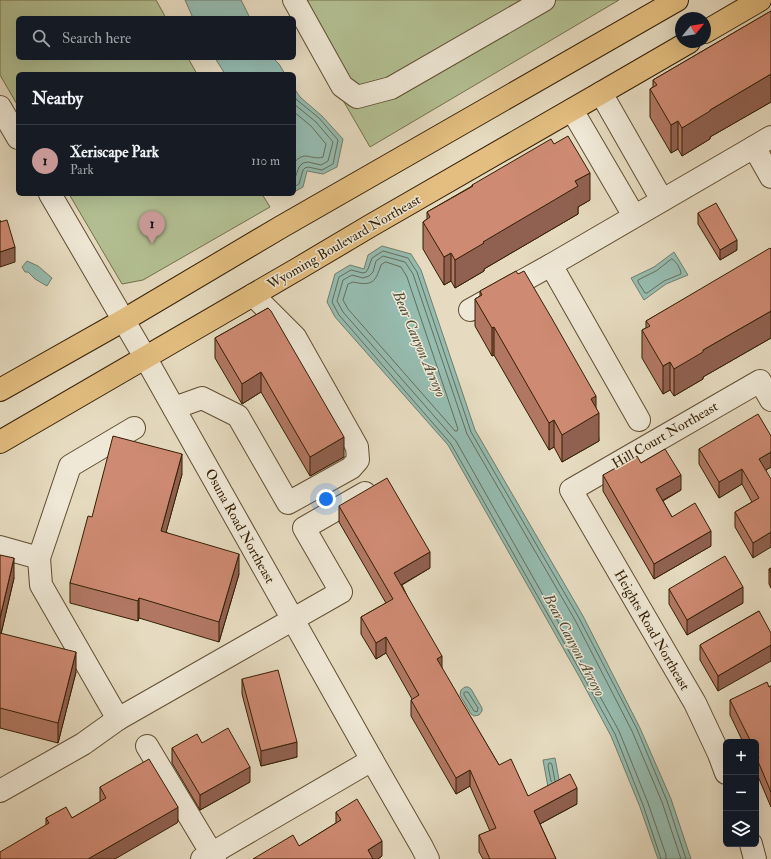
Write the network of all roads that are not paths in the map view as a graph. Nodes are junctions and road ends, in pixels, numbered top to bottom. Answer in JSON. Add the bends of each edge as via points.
{"nodes":[{"id":1,"x":294,"y":0,"type":"edge"},
{"id":2,"x":544,"y":0,"type":"edge"},
{"id":3,"x":677,"y":0,"type":"edge"},
{"id":4,"x":760,"y":0,"type":"edge"},
{"id":5,"x":711,"y":29,"type":"edge"},
{"id":6,"x":679,"y":48,"type":"edge"},
{"id":7,"x":601,"y":93,"type":"junction"},
{"id":8,"x":0,"y":107,"type":"edge"},
{"id":9,"x":572,"y":110,"type":"junction"},
{"id":10,"x":16,"y":135,"type":"edge"},
{"id":11,"x":762,"y":142,"type":"edge"},
{"id":12,"x":771,"y":177,"type":"edge"},
{"id":13,"x":51,"y":196,"type":"edge"},
{"id":14,"x":662,"y":200,"type":"junction"},
{"id":15,"x":634,"y":216,"type":"junction"},
{"id":16,"x":551,"y":265,"type":"junction"},
{"id":17,"x":253,"y":295,"type":"junction"},
{"id":18,"x":470,"y":310,"type":"dead end"},
{"id":19,"x":124,"y":320,"type":"junction"},
{"id":20,"x":145,"y":357,"type":"junction"},
{"id":21,"x":0,"y":390,"type":"edge"},
{"id":22,"x":771,"y":400,"type":"edge"},
{"id":23,"x":174,"y":408,"type":"junction"},
{"id":24,"x":639,"y":420,"type":"dead end"},
{"id":25,"x":134,"y":428,"type":"dead end"},
{"id":26,"x":0,"y":442,"type":"edge"},
{"id":27,"x":380,"y":484,"type":"edge"},
{"id":28,"x":571,"y":490,"type":"joint"},
{"id":29,"x":0,"y":547,"type":"edge"},
{"id":30,"x":39,"y":558,"type":"junction"},
{"id":31,"x":293,"y":620,"type":"junction"},
{"id":32,"x":118,"y":719,"type":"junction"},
{"id":33,"x":147,"y":746,"type":"dead end"},
{"id":34,"x":372,"y":760,"type":"junction"},
{"id":35,"x":723,"y":765,"type":"edge"},
{"id":36,"x":0,"y":791,"type":"edge"},
{"id":37,"x":752,"y":847,"type":"edge"},
{"id":38,"x":209,"y":857,"type":"edge"},
{"id":39,"x":428,"y":859,"type":"edge"},
{"id":40,"x":755,"y":859,"type":"edge"}],
"edges":[{"from":1,"to":2,"type":"street","via":[[342,86],[357,97],[391,88]]},
{"from":3,"to":19,"type":"main road"},
{"from":4,"to":5,"type":"main road"},
{"from":6,"to":7,"type":"main road","name":"Wyoming Boulevard Northeast"},
{"from":7,"to":9,"type":"main road","name":"Wyoming Boulevard Northeast"},
{"from":7,"to":14,"type":"street"},
{"from":8,"to":10,"type":"street"},
{"from":9,"to":15,"type":"street"},
{"from":9,"to":17,"type":"main road","name":"Wyoming Boulevard Northeast"},
{"from":11,"to":12,"type":"street"},
{"from":11,"to":14,"type":"street"},
{"from":13,"to":19,"type":"street","name":"Osuna Road Northeast"},
{"from":14,"to":15,"type":"street"},
{"from":15,"to":16,"type":"street"},
{"from":16,"to":18,"type":"street"},
{"from":16,"to":24,"type":"street"},
{"from":17,"to":20,"type":"main road","name":"Wyoming Boulevard Northeast"},
{"from":17,"to":23,"type":"street","via":[[295,337],[357,447],[358,460],[351,468],[288,503],[238,416],[202,398]]},
{"from":19,"to":20,"type":"street","name":"Osuna Road Northeast"},
{"from":19,"to":21,"type":"main road"},
{"from":20,"to":23,"type":"street","name":"Osuna Road Northeast"},
{"from":20,"to":26,"type":"main road","name":"Wyoming Boulevard Northeast"},
{"from":22,"to":28,"type":"street","name":"Hill Court Northeast","via":[[760,381]]},
{"from":23,"to":31,"type":"street","name":"Osuna Road Northeast"},
{"from":25,"to":30,"type":"street","via":[[70,466]]},
{"from":27,"to":31,"type":"street","via":[[304,528],[341,592]]},
{"from":28,"to":35,"type":"street","name":"Heights Road Northeast","via":[[695,703]]},
{"from":29,"to":30,"type":"street"},
{"from":30,"to":32,"type":"street","via":[[41,585]]},
{"from":31,"to":32,"type":"street"},
{"from":31,"to":34,"type":"street","name":"Osuna Road Northeast"},
{"from":32,"to":36,"type":"street","via":[[83,744]]},
{"from":33,"to":38,"type":"street"},
{"from":34,"to":38,"type":"street"},
{"from":34,"to":39,"type":"street","name":"Osuna Road Northeast"},
{"from":37,"to":40,"type":"street"}]}
